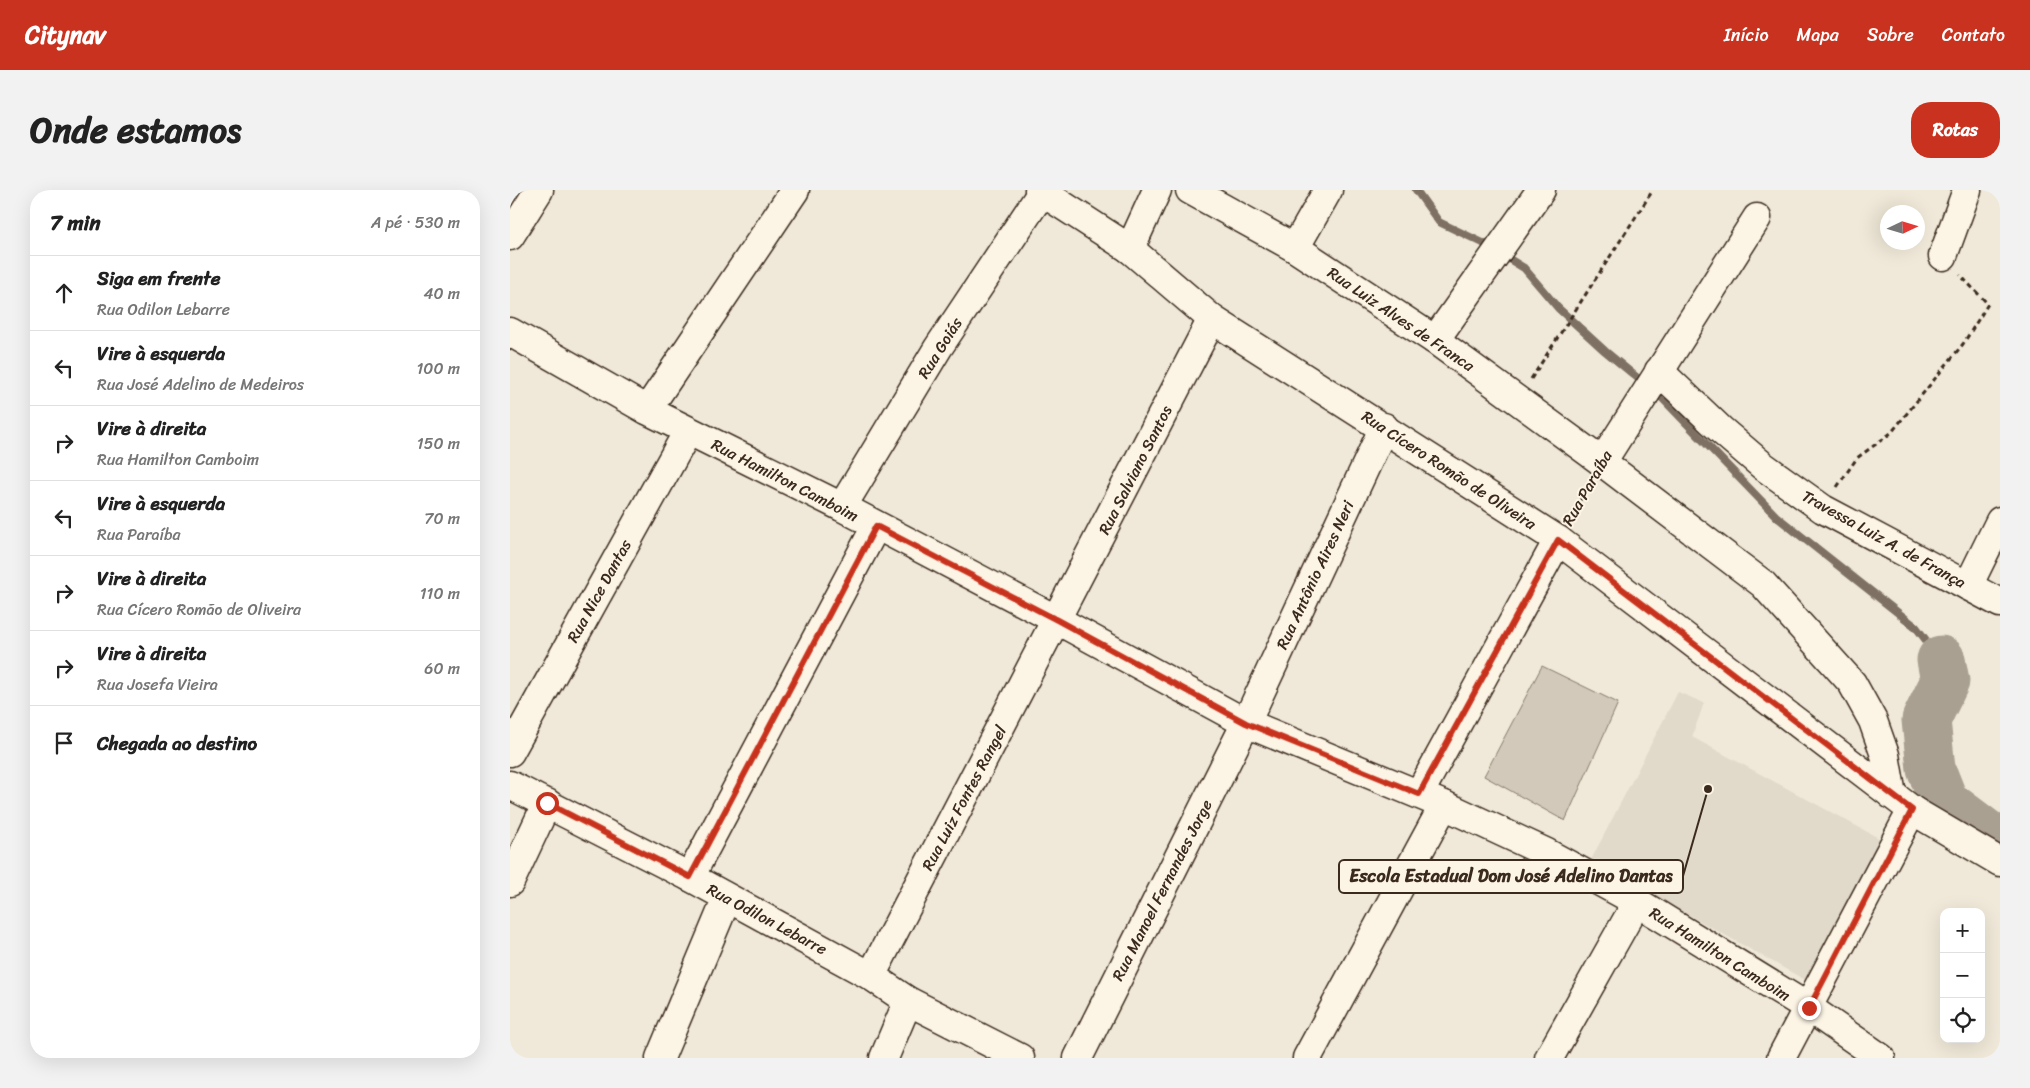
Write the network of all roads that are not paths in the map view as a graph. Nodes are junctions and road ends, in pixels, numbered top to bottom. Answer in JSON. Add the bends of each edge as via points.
{"nodes":[{"id":1,"x":539,"y":190,"type":"edge"},
{"id":2,"x":795,"y":190,"type":"edge"},
{"id":3,"x":1157,"y":190,"type":"edge"},
{"id":4,"x":1190,"y":190,"type":"edge"},
{"id":5,"x":1328,"y":190,"type":"edge"},
{"id":6,"x":1542,"y":190,"type":"edge"},
{"id":7,"x":1967,"y":190,"type":"edge"},
{"id":8,"x":1041,"y":191,"type":"edge"},
{"id":9,"x":1757,"y":218,"type":"dead end"},
{"id":10,"x":510,"y":236,"type":"edge"},
{"id":11,"x":1295,"y":248,"type":"junction"},
{"id":12,"x":1130,"y":249,"type":"junction"},
{"id":13,"x":1942,"y":256,"type":"road end"},
{"id":14,"x":1212,"y":319,"type":"junction"},
{"id":15,"x":510,"y":332,"type":"edge"},
{"id":16,"x":1435,"y":340,"type":"junction"},
{"id":17,"x":1659,"y":371,"type":"junction"},
{"id":18,"x":647,"y":410,"type":"junction"},
{"id":19,"x":1384,"y":428,"type":"junction"},
{"id":20,"x":688,"y":431,"type":"junction"},
{"id":21,"x":1602,"y":462,"type":"junction"},
{"id":22,"x":842,"y":507,"type":"junction"},
{"id":23,"x":2000,"y":520,"type":"edge"},
{"id":24,"x":876,"y":526,"type":"junction"},
{"id":25,"x":1558,"y":540,"type":"junction"},
{"id":26,"x":1968,"y":586,"type":"junction"},
{"id":27,"x":2000,"y":602,"type":"edge"},
{"id":28,"x":1057,"y":620,"type":"junction"},
{"id":29,"x":1246,"y":723,"type":"junction"},
{"id":30,"x":510,"y":752,"type":"edge"},
{"id":31,"x":510,"y":785,"type":"edge"},
{"id":32,"x":1419,"y":794,"type":"junction"},
{"id":33,"x":1902,"y":802,"type":"junction"},
{"id":34,"x":547,"y":803,"type":"junction"},
{"id":35,"x":1444,"y":805,"type":"junction"},
{"id":36,"x":2000,"y":862,"type":"edge"},
{"id":37,"x":690,"y":877,"type":"junction"},
{"id":38,"x":510,"y":882,"type":"edge"},
{"id":39,"x":727,"y":898,"type":"junction"},
{"id":40,"x":1637,"y":902,"type":"junction"},
{"id":41,"x":871,"y":976,"type":"junction"},
{"id":42,"x":908,"y":1001,"type":"junction"},
{"id":43,"x":1809,"y":1008,"type":"junction"},
{"id":44,"x":660,"y":1058,"type":"edge"},
{"id":45,"x":884,"y":1058,"type":"edge"},
{"id":46,"x":1020,"y":1058,"type":"edge"},
{"id":47,"x":1078,"y":1058,"type":"edge"},
{"id":48,"x":1307,"y":1058,"type":"edge"},
{"id":49,"x":1549,"y":1058,"type":"edge"},
{"id":50,"x":1781,"y":1058,"type":"edge"},
{"id":51,"x":1882,"y":1058,"type":"edge"}],
"edges":[{"from":1,"to":10,"type":"street"},
{"from":2,"to":18,"type":"street"},
{"from":3,"to":12,"type":"street"},
{"from":4,"to":11,"type":"street","name":"Rua Luiz Alves de Franca"},
{"from":5,"to":11,"type":"street"},
{"from":6,"to":16,"type":"street"},
{"from":7,"to":13,"type":"street"},
{"from":8,"to":12,"type":"street","name":"Rua Cícero Romão de Oliveira"},
{"from":8,"to":22,"type":"street","name":"Rua Goiás","via":[[938,348]]},
{"from":9,"to":17,"type":"street","name":"Rua Paraíba"},
{"from":11,"to":16,"type":"street","name":"Rua Luiz Alves de Franca"},
{"from":12,"to":14,"type":"street","name":"Rua Cícero Romão de Oliveira"},
{"from":14,"to":19,"type":"street","name":"Rua Cícero Romão de Oliveira"},
{"from":14,"to":28,"type":"street","name":"Rua Salviano Santos"},
{"from":15,"to":18,"type":"street","name":"Rua Hamilton Camboim"},
{"from":16,"to":21,"type":"street","name":"Rua Luiz Alves de Franca"},
{"from":17,"to":21,"type":"street","name":"Rua Paraíba"},
{"from":17,"to":26,"type":"street","name":"Travessa Luiz A. de França","via":[[1763,466],[1823,509]]},
{"from":18,"to":20,"type":"street","name":"Rua Hamilton Camboim"},
{"from":19,"to":25,"type":"street","name":"Rua Cícero Romão de Oliveira"},
{"from":19,"to":29,"type":"street","name":"Rua Antônio Aires Neri"},
{"from":20,"to":22,"type":"street","name":"Rua Hamilton Camboim"},
{"from":20,"to":30,"type":"street","name":"Rua Nice Dantas"},
{"from":21,"to":33,"type":"street","name":"Rua Luiz Alves de Franca","via":[[1762,584],[1852,683],[1873,721]]},
{"from":22,"to":24,"type":"street","name":"Rua Hamilton Camboim"},
{"from":23,"to":26,"type":"street"},
{"from":24,"to":28,"type":"street","name":"Rua Hamilton Camboim"},
{"from":24,"to":37,"type":"street"},
{"from":25,"to":32,"type":"street","name":"Rua Paraíba"},
{"from":25,"to":33,"type":"street","name":"Rua Cícero Romão de Oliveira"},
{"from":26,"to":27,"type":"street","name":"Travessa Luiz A. de França"},
{"from":28,"to":29,"type":"street","name":"Rua Hamilton Camboim"},
{"from":28,"to":41,"type":"street","name":"Rua Luiz Fontes Rangel"},
{"from":29,"to":32,"type":"street","name":"Rua Hamilton Camboim"},
{"from":29,"to":47,"type":"street","name":"Rua Manoel Fernandes Jorge"},
{"from":31,"to":34,"type":"street","name":"Rua Odilon Lebarre"},
{"from":32,"to":35,"type":"street","name":"Rua Hamilton Camboim"},
{"from":33,"to":36,"type":"street","name":"Rua Cícero Romão de Oliveira"},
{"from":33,"to":43,"type":"street"},
{"from":34,"to":37,"type":"street","name":"Rua Odilon Lebarre"},
{"from":34,"to":38,"type":"street"},
{"from":35,"to":40,"type":"street","name":"Rua Hamilton Camboim","via":[[1548,853]]},
{"from":35,"to":48,"type":"street"},
{"from":37,"to":39,"type":"street","name":"Rua Odilon Lebarre"},
{"from":39,"to":41,"type":"street","name":"Rua Odilon Lebarre"},
{"from":39,"to":44,"type":"street"},
{"from":40,"to":43,"type":"street","name":"Rua Hamilton Camboim"},
{"from":40,"to":49,"type":"street"},
{"from":41,"to":42,"type":"street","name":"Rua Odilon Lebarre"},
{"from":42,"to":45,"type":"street"},
{"from":42,"to":46,"type":"street","name":"Rua Odilon Lebarre"},
{"from":43,"to":50,"type":"street"},
{"from":43,"to":51,"type":"street","name":"Rua Hamilton Camboim"}]}
